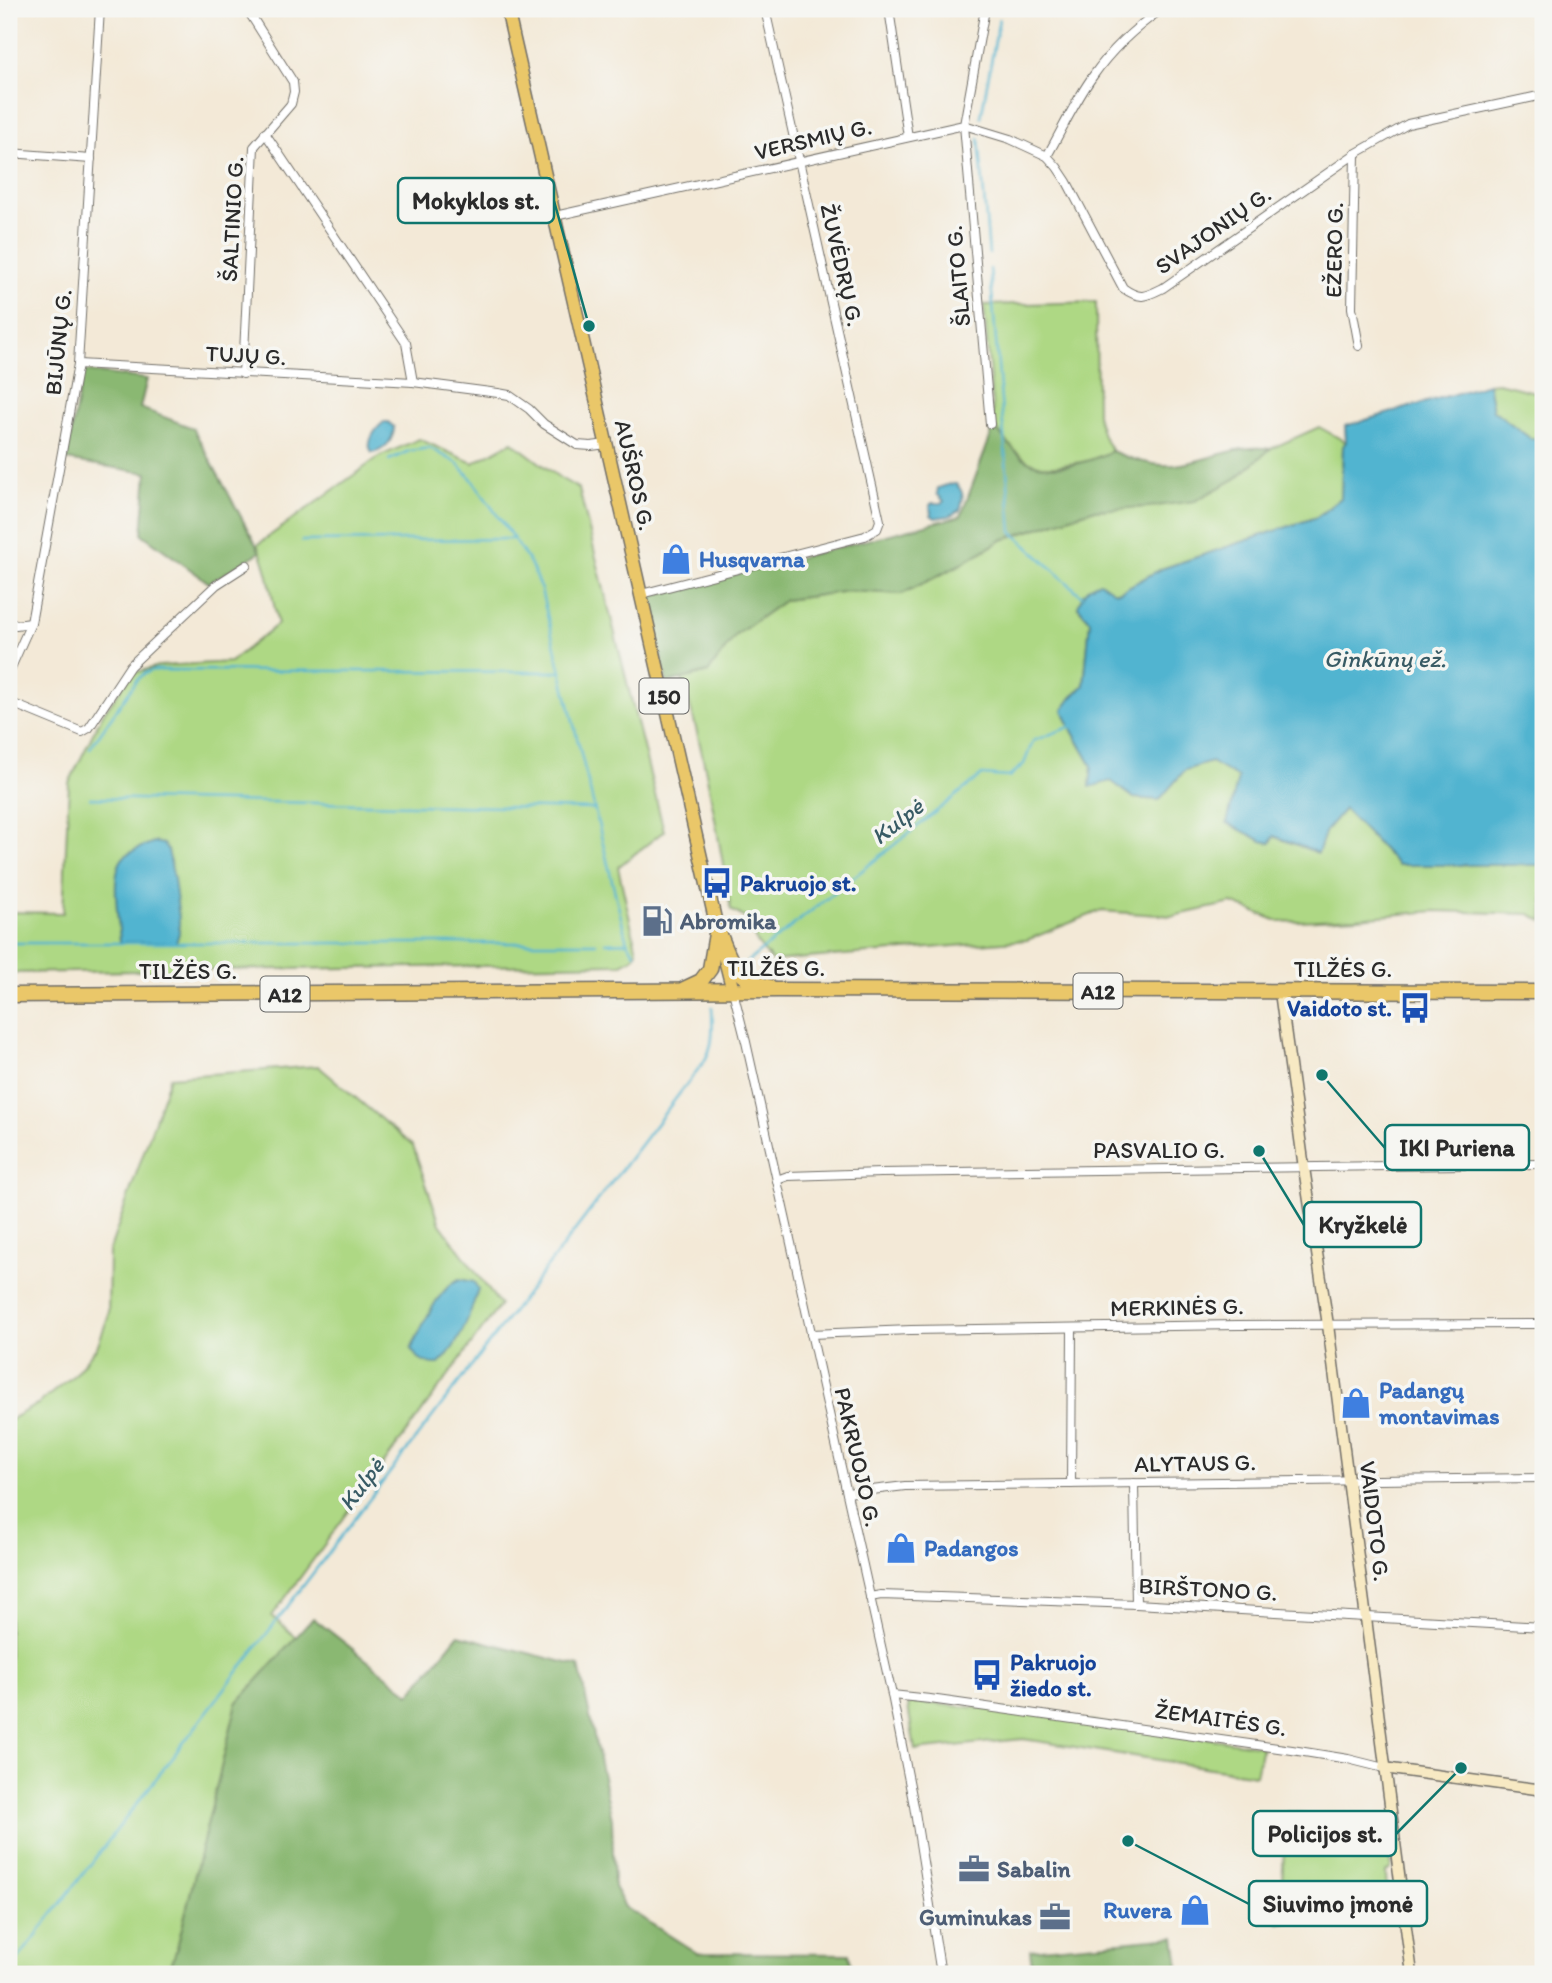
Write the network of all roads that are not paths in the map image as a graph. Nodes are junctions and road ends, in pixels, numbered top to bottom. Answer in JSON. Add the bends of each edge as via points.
{"nodes":[{"id":1,"x":100,"y":9,"type":"edge"},
{"id":2,"x":247,"y":9,"type":"edge"},
{"id":3,"x":507,"y":9,"type":"edge"},
{"id":4,"x":765,"y":9,"type":"edge"},
{"id":5,"x":889,"y":9,"type":"edge"},
{"id":6,"x":985,"y":9,"type":"edge"},
{"id":7,"x":1162,"y":9,"type":"edge"},
{"id":8,"x":1543,"y":95,"type":"edge"},
{"id":9,"x":964,"y":125,"type":"junction"},
{"id":10,"x":265,"y":133,"type":"junction"},
{"id":11,"x":908,"y":137,"type":"junction"},
{"id":12,"x":9,"y":153,"type":"edge"},
{"id":13,"x":1355,"y":154,"type":"junction"},
{"id":14,"x":1047,"y":156,"type":"junction"},
{"id":15,"x":90,"y":159,"type":"junction"},
{"id":16,"x":799,"y":161,"type":"junction"},
{"id":17,"x":555,"y":216,"type":"junction"},
{"id":18,"x":1359,"y":346,"type":"dead end"},
{"id":19,"x":78,"y":364,"type":"junction"},
{"id":20,"x":243,"y":374,"type":"junction"},
{"id":21,"x":412,"y":382,"type":"junction"},
{"id":22,"x":990,"y":424,"type":"dead end"},
{"id":23,"x":607,"y":444,"type":"junction"},
{"id":24,"x":247,"y":565,"type":"dead end"},
{"id":25,"x":641,"y":594,"type":"junction"},
{"id":26,"x":9,"y":622,"type":"edge"},
{"id":27,"x":30,"y":623,"type":"junction"},
{"id":28,"x":9,"y":665,"type":"edge"},
{"id":29,"x":9,"y":671,"type":"edge"},
{"id":30,"x":9,"y":702,"type":"edge"},
{"id":31,"x":717,"y":928,"type":"junction"},
{"id":32,"x":778,"y":990,"type":"junction"},
{"id":33,"x":680,"y":991,"type":"junction"},
{"id":34,"x":733,"y":992,"type":"junction"},
{"id":35,"x":1280,"y":992,"type":"junction"},
{"id":36,"x":1543,"y":992,"type":"edge"},
{"id":37,"x":9,"y":995,"type":"edge"},
{"id":38,"x":1543,"y":1164,"type":"edge"},
{"id":39,"x":1304,"y":1168,"type":"junction"},
{"id":40,"x":777,"y":1180,"type":"junction"},
{"id":41,"x":1543,"y":1324,"type":"edge"},
{"id":42,"x":1328,"y":1325,"type":"junction"},
{"id":43,"x":1072,"y":1328,"type":"junction"},
{"id":44,"x":811,"y":1334,"type":"junction"},
{"id":45,"x":1543,"y":1478,"type":"edge"},
{"id":46,"x":1349,"y":1481,"type":"junction"},
{"id":47,"x":1071,"y":1483,"type":"junction"},
{"id":48,"x":1135,"y":1483,"type":"junction"},
{"id":49,"x":847,"y":1493,"type":"junction"},
{"id":50,"x":870,"y":1597,"type":"junction"},
{"id":51,"x":1136,"y":1604,"type":"junction"},
{"id":52,"x":1366,"y":1618,"type":"junction"},
{"id":53,"x":1543,"y":1627,"type":"edge"},
{"id":54,"x":892,"y":1695,"type":"junction"},
{"id":55,"x":1384,"y":1768,"type":"junction"},
{"id":56,"x":1543,"y":1790,"type":"edge"},
{"id":57,"x":941,"y":1974,"type":"edge"},
{"id":58,"x":1412,"y":1974,"type":"edge"}],
"edges":[{"from":1,"to":15,"type":"street","name":"BIJŪNŲ G."},
{"from":2,"to":10,"type":"street","name":"ŠALTINIO G.","via":[[293,82],[291,104]]},
{"from":3,"to":17,"type":"main road","name":"AUŠROS G.","number":"150"},
{"from":4,"to":16,"type":"street","name":"ŽUVĖDRŲ G."},
{"from":5,"to":11,"type":"street"},
{"from":6,"to":9,"type":"street"},
{"from":7,"to":14,"type":"street","via":[[1098,69]]},
{"from":8,"to":13,"type":"street","name":"SVAJONIŲ G.","via":[[1408,124]]},
{"from":9,"to":11,"type":"street","name":"VERSMIŲ G."},
{"from":9,"to":14,"type":"street","name":"SVAJONIŲ G."},
{"from":9,"to":22,"type":"street","name":"ŠLAITO G."},
{"from":10,"to":20,"type":"street","name":"ŠALTINIO G.","via":[[254,147]]},
{"from":10,"to":21,"type":"street","via":[[406,343]]},
{"from":11,"to":16,"type":"street","name":"VERSMIŲ G."},
{"from":12,"to":15,"type":"street"},
{"from":13,"to":14,"type":"street","name":"SVAJONIŲ G.","via":[[1148,296],[1135,296],[1123,288]]},
{"from":13,"to":18,"type":"street","name":"EŽERO G.","via":[[1352,308]]},
{"from":15,"to":19,"type":"street","name":"BIJŪNŲ G."},
{"from":16,"to":17,"type":"street","name":"VERSMIŲ G."},
{"from":16,"to":25,"type":"street","name":"ŽUVĖDRŲ G.","via":[[880,521],[866,536]]},
{"from":17,"to":23,"type":"main road","name":"AUŠROS G.","number":"150"},
{"from":19,"to":20,"type":"street","name":"TUJŲ G."},
{"from":19,"to":27,"type":"street","name":"BIJŪNŲ G."},
{"from":20,"to":21,"type":"street","name":"TUJŲ G."},
{"from":21,"to":23,"type":"street","name":"TUJŲ G.","via":[[509,395],[577,445]]},
{"from":23,"to":25,"type":"main road","name":"AUŠROS G.","number":"150"},
{"from":24,"to":30,"type":"street","via":[[216,585],[130,666],[89,728],[82,732]]},
{"from":25,"to":31,"type":"main road","name":"AUŠROS G.","number":"150"},
{"from":26,"to":27,"type":"street"},
{"from":27,"to":29,"type":"street","name":"BIJŪNŲ G."},
{"from":28,"to":29,"type":"street"},
{"from":31,"to":32,"type":"highway","via":[[741,975]]},
{"from":31,"to":33,"type":"highway","via":[[710,969],[701,981]]},
{"from":31,"to":34,"type":"main road","name":"AUŠROS G.","number":"150"},
{"from":32,"to":34,"type":"highway","name":"TILŽĖS G.","number":"A12"},
{"from":32,"to":35,"type":"highway","name":"TILŽĖS G.","number":"A12"},
{"from":33,"to":34,"type":"highway","name":"TILŽĖS G.","number":"A12"},
{"from":33,"to":37,"type":"highway","name":"TILŽĖS G.","number":"A12"},
{"from":34,"to":40,"type":"street","name":"PAKRUOJO G."},
{"from":35,"to":36,"type":"highway","name":"TILŽĖS G.","number":"A12"},
{"from":35,"to":39,"type":"main road","name":"VAIDOTO G."},
{"from":38,"to":39,"type":"street","name":"PASVALIO G."},
{"from":39,"to":40,"type":"street","name":"PASVALIO G.","via":[[881,1173]]},
{"from":39,"to":42,"type":"main road","name":"VAIDOTO G."},
{"from":40,"to":44,"type":"street","name":"PAKRUOJO G."},
{"from":41,"to":42,"type":"street","name":"MERKINĖS G."},
{"from":42,"to":43,"type":"street","name":"MERKINĖS G."},
{"from":42,"to":46,"type":"main road","name":"VAIDOTO G."},
{"from":43,"to":44,"type":"street","name":"MERKINĖS G."},
{"from":43,"to":47,"type":"street"},
{"from":44,"to":49,"type":"street","name":"PAKRUOJO G."},
{"from":45,"to":46,"type":"street","name":"ALYTAUS G."},
{"from":46,"to":48,"type":"street","name":"ALYTAUS G."},
{"from":46,"to":52,"type":"main road","name":"VAIDOTO G."},
{"from":47,"to":48,"type":"street","name":"ALYTAUS G."},
{"from":47,"to":49,"type":"street","name":"ALYTAUS G.","via":[[905,1486]]},
{"from":48,"to":51,"type":"street"},
{"from":49,"to":50,"type":"street","name":"PAKRUOJO G."},
{"from":50,"to":51,"type":"street","name":"BIRŠTONO G."},
{"from":50,"to":54,"type":"street","name":"PAKRUOJO G."},
{"from":51,"to":52,"type":"street","name":"BIRŠTONO G."},
{"from":52,"to":53,"type":"street","name":"BIRŠTONO G."},
{"from":52,"to":55,"type":"main road","name":"VAIDOTO G."},
{"from":54,"to":55,"type":"street","name":"ŽEMAITĖS G.","via":[[1292,1750]]},
{"from":54,"to":57,"type":"street","name":"PAKRUOJO G."},
{"from":55,"to":56,"type":"main road","name":"ŽEMAITĖS G."},
{"from":55,"to":58,"type":"main road","name":"VAIDOTO G."}]}
